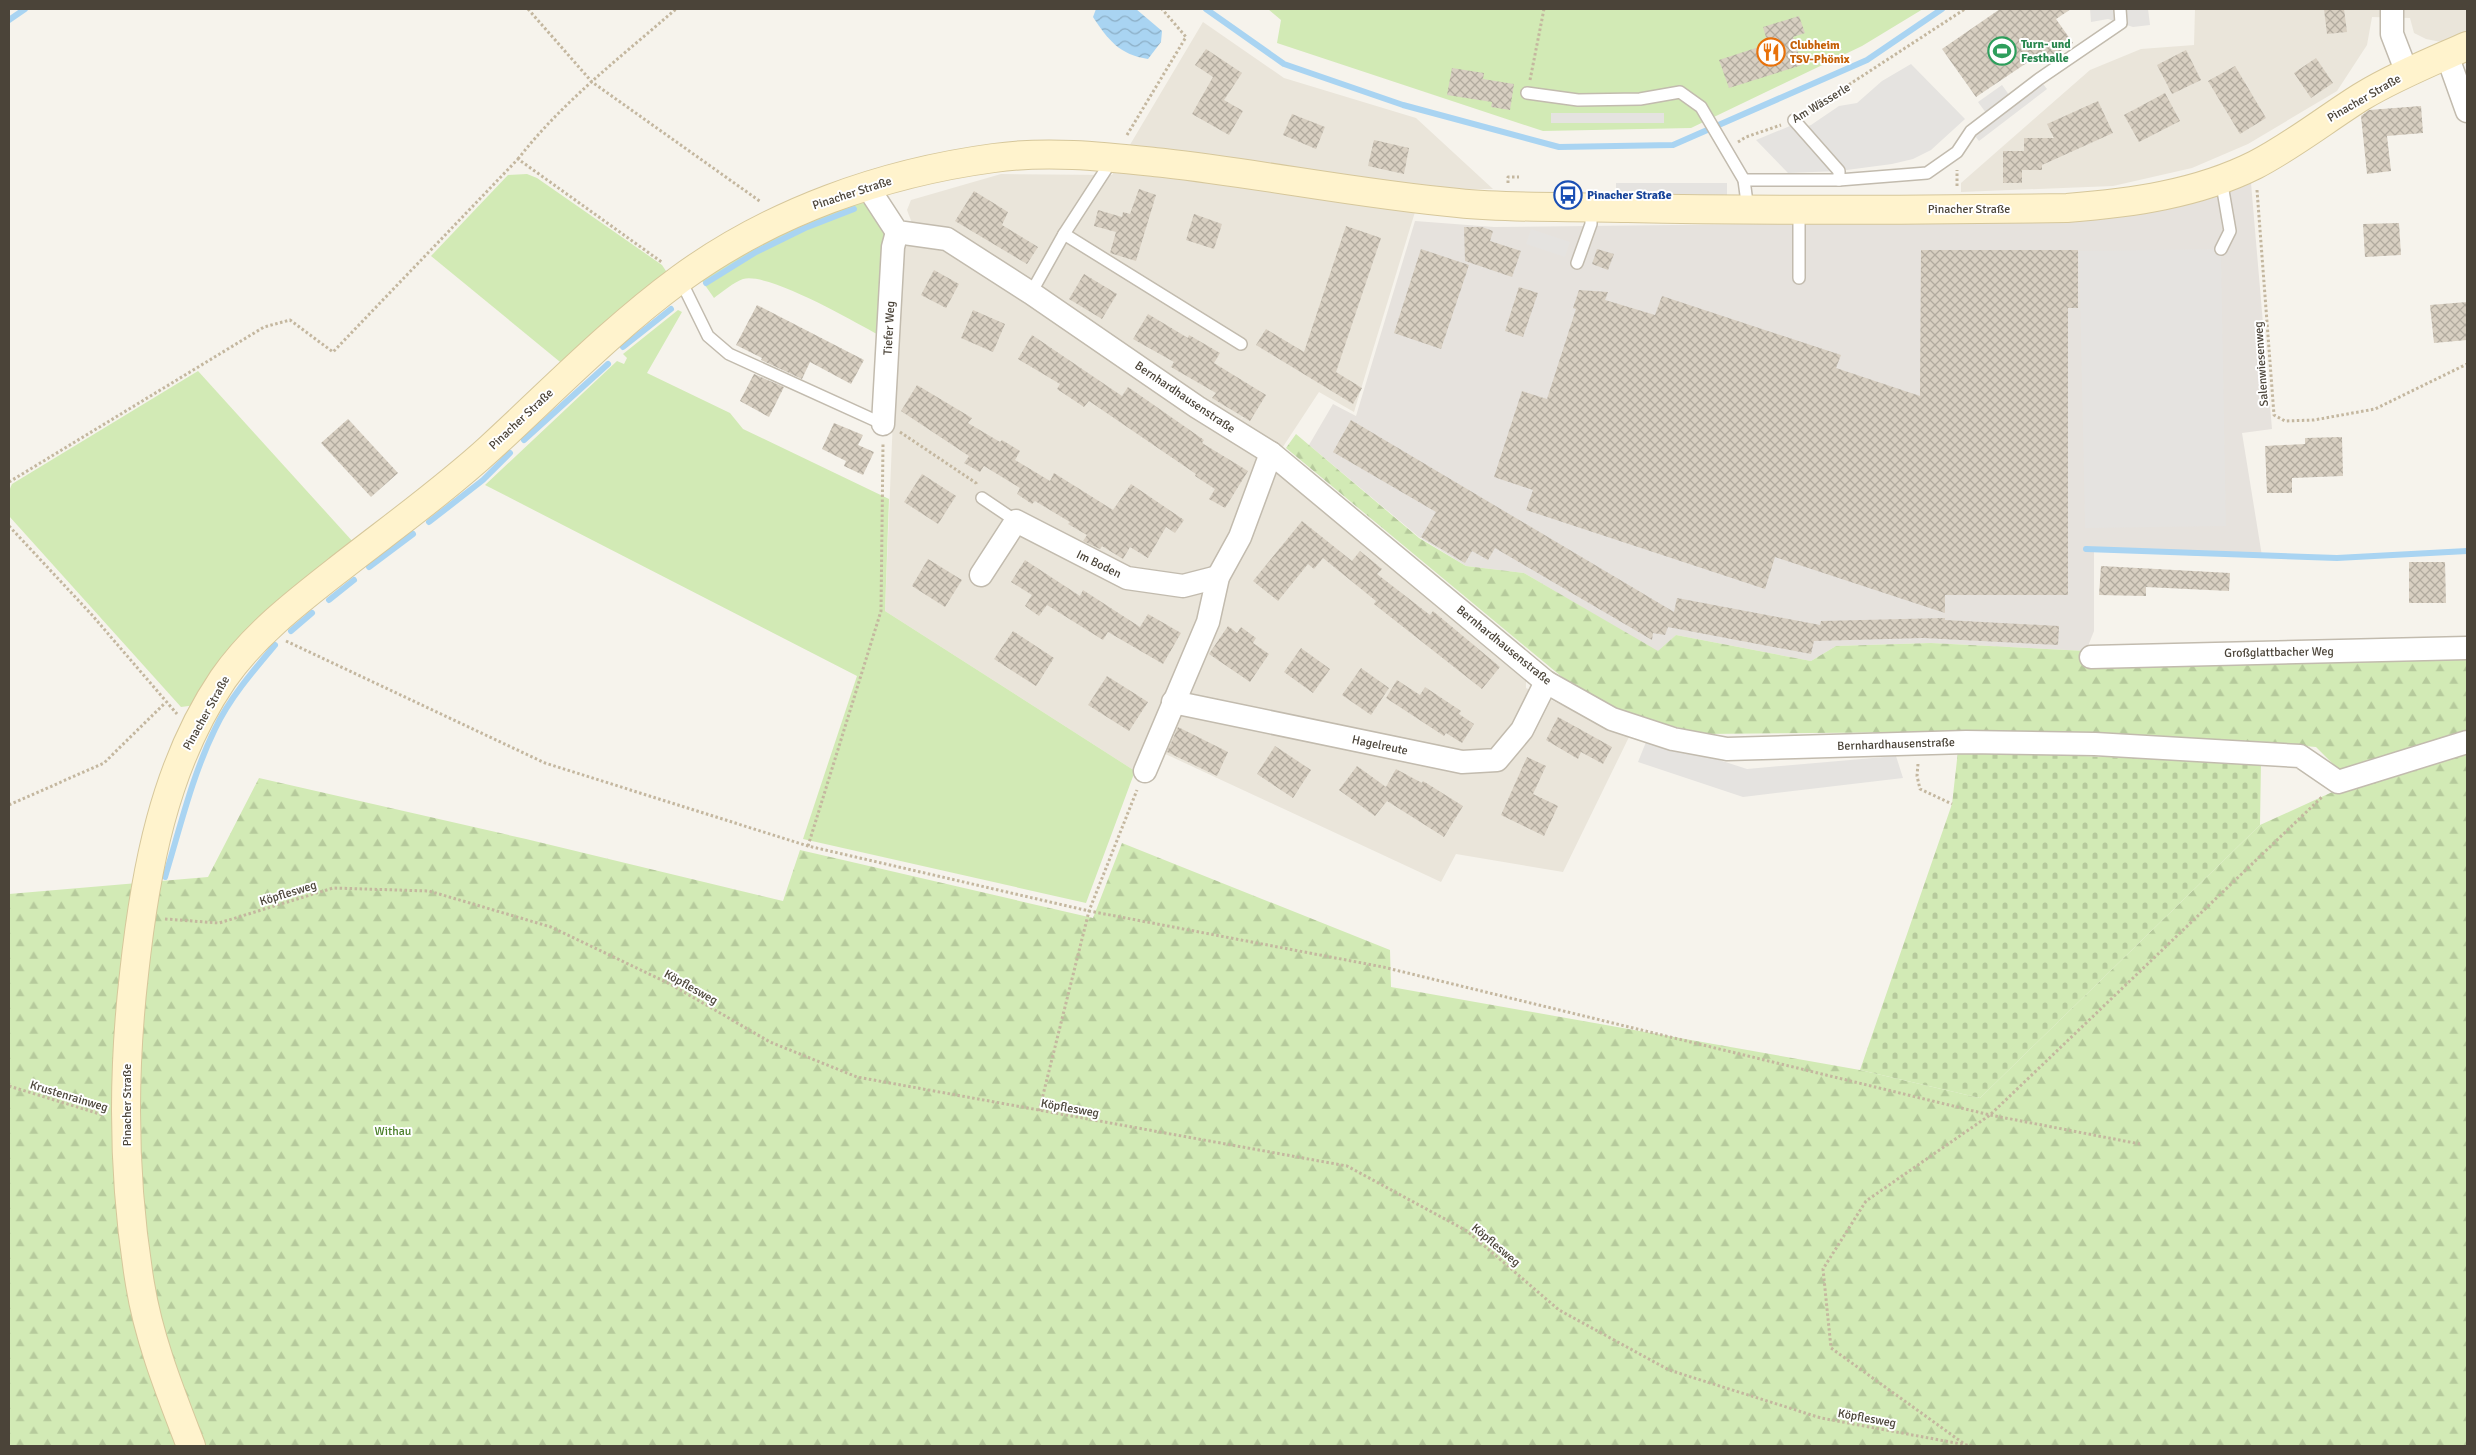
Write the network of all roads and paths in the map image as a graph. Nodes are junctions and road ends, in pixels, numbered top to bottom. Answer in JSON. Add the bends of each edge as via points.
{"nodes":[{"id":1,"x":528,"y":9,"type":"edge"},
{"id":2,"x":676,"y":9,"type":"edge"},
{"id":3,"x":1162,"y":9,"type":"edge"},
{"id":4,"x":1544,"y":9,"type":"edge"},
{"id":5,"x":1965,"y":9,"type":"edge"},
{"id":6,"x":2120,"y":9,"type":"edge"},
{"id":7,"x":2392,"y":9,"type":"edge"},
{"id":8,"x":2457,"y":51,"type":"edge"},
{"id":9,"x":2407,"y":73,"type":"junction"},
{"id":10,"x":592,"y":82,"type":"junction"},
{"id":11,"x":1527,"y":92,"type":"joint"},
{"id":12,"x":1612,"y":100,"type":"junction"},
{"id":13,"x":2467,"y":111,"type":"edge"},
{"id":14,"x":1612,"y":113,"type":"dead end"},
{"id":15,"x":1794,"y":120,"type":"junction"},
{"id":16,"x":1726,"y":151,"type":"junction"},
{"id":17,"x":1957,"y":152,"type":"junction"},
{"id":18,"x":1113,"y":158,"type":"junction"},
{"id":19,"x":518,"y":160,"type":"junction"},
{"id":20,"x":2256,"y":164,"type":"junction"},
{"id":21,"x":2221,"y":179,"type":"junction"},
{"id":22,"x":1744,"y":180,"type":"junction"},
{"id":23,"x":1840,"y":180,"type":"junction"},
{"id":24,"x":867,"y":186,"type":"junction"},
{"id":25,"x":1591,"y":207,"type":"junction"},
{"id":26,"x":1956,"y":209,"type":"junction"},
{"id":27,"x":1748,"y":210,"type":"junction"},
{"id":28,"x":1799,"y":210,"type":"junction"},
{"id":29,"x":782,"y":217,"type":"junction"},
{"id":30,"x":897,"y":232,"type":"junction"},
{"id":31,"x":1064,"y":234,"type":"junction"},
{"id":32,"x":2221,"y":249,"type":"dead end"},
{"id":33,"x":1577,"y":263,"type":"dead end"},
{"id":34,"x":680,"y":278,"type":"junction"},
{"id":35,"x":1799,"y":278,"type":"dead end"},
{"id":36,"x":1031,"y":293,"type":"junction"},
{"id":37,"x":1240,"y":344,"type":"dead end"},
{"id":38,"x":2467,"y":364,"type":"edge"},
{"id":39,"x":883,"y":424,"type":"junction"},
{"id":40,"x":1271,"y":453,"type":"junction"},
{"id":41,"x":9,"y":482,"type":"edge"},
{"id":42,"x":982,"y":498,"type":"joint"},
{"id":43,"x":1016,"y":521,"type":"junction"},
{"id":44,"x":9,"y":526,"type":"edge"},
{"id":45,"x":981,"y":575,"type":"dead end"},
{"id":46,"x":1218,"y":577,"type":"junction"},
{"id":47,"x":2467,"y":648,"type":"edge"},
{"id":48,"x":301,"y":650,"type":"dead end"},
{"id":49,"x":2091,"y":657,"type":"dead end"},
{"id":50,"x":1546,"y":682,"type":"junction"},
{"id":51,"x":1173,"y":702,"type":"junction"},
{"id":52,"x":166,"y":703,"type":"junction"},
{"id":53,"x":194,"y":731,"type":"junction"},
{"id":54,"x":2467,"y":742,"type":"edge"},
{"id":55,"x":1145,"y":770,"type":"joint"},
{"id":56,"x":1917,"y":776,"type":"dead end"},
{"id":57,"x":2338,"y":782,"type":"junction"},
{"id":58,"x":1952,"y":804,"type":"dead end"},
{"id":59,"x":9,"y":805,"type":"edge"},
{"id":60,"x":808,"y":846,"type":"junction"},
{"id":61,"x":1089,"y":911,"type":"junction"},
{"id":62,"x":140,"y":917,"type":"junction"},
{"id":63,"x":9,"y":1086,"type":"edge"},
{"id":64,"x":1039,"y":1111,"type":"junction"},
{"id":65,"x":1990,"y":1115,"type":"junction"},
{"id":66,"x":125,"y":1122,"type":"junction"},
{"id":67,"x":2140,"y":1144,"type":"dead end"},
{"id":68,"x":1965,"y":1445,"type":"junction"},
{"id":69,"x":190,"y":1446,"type":"edge"},
{"id":70,"x":1972,"y":1446,"type":"edge"}],
"edges":[{"from":1,"to":10,"type":"path"},
{"from":2,"to":10,"type":"path"},
{"from":3,"to":18,"type":"path","via":[[1186,37]]},
{"from":4,"to":11,"type":"path"},
{"from":5,"to":15,"type":"path","name":"Am Wässerle"},
{"from":6,"to":17,"type":"lane","via":[[2121,23],[1971,131]]},
{"from":7,"to":9,"type":"street","name":"Pinacher Straße","via":[[2392,34]]},
{"from":8,"to":9,"type":"street","name":"Pinacher Straße"},
{"from":8,"to":13,"type":"street"},
{"from":9,"to":20,"type":"street","name":"Pinacher Straße","via":[[2363,96]]},
{"from":10,"to":19,"type":"path","via":[[531,142]]},
{"from":10,"to":29,"type":"path"},
{"from":11,"to":12,"type":"lane","via":[[1578,100]]},
{"from":12,"to":14,"type":"lane"},
{"from":12,"to":16,"type":"lane","via":[[1680,92],[1701,108]]},
{"from":15,"to":16,"type":"path","name":"Am Wässerle","via":[[1746,137]]},
{"from":15,"to":23,"type":"lane","via":[[1839,171]]},
{"from":16,"to":22,"type":"lane"},
{"from":17,"to":23,"type":"lane","via":[[1927,173]]},
{"from":17,"to":26,"type":"path"},
{"from":18,"to":24,"type":"street","name":"Pinacher Straße","via":[[1041,154],[1000,157],[956,164]]},
{"from":18,"to":25,"type":"street","name":"Pinacher Straße","via":[[1465,204]]},
{"from":18,"to":31,"type":"lane"},
{"from":19,"to":34,"type":"path"},
{"from":19,"to":41,"type":"path","via":[[333,352],[290,320],[264,327]]},
{"from":20,"to":21,"type":"street","name":"Pinacher Straße"},
{"from":20,"to":38,"type":"path","name":"Salenwiesenweg","via":[[2274,415],[2285,421],[2314,420],[2375,409]]},
{"from":21,"to":26,"type":"street","name":"Pinacher Straße","via":[[2120,204]]},
{"from":21,"to":32,"type":"lane","via":[[2230,231]]},
{"from":22,"to":23,"type":"lane"},
{"from":22,"to":27,"type":"lane"},
{"from":24,"to":29,"type":"street","name":"Pinacher Straße"},
{"from":24,"to":30,"type":"street"},
{"from":25,"to":27,"type":"street","name":"Pinacher Straße","via":[[1670,203]]},
{"from":25,"to":33,"type":"lane","via":[[1591,224]]},
{"from":26,"to":28,"type":"street","name":"Pinacher Straße"},
{"from":27,"to":28,"type":"street","name":"Pinacher Straße"},
{"from":28,"to":35,"type":"lane"},
{"from":29,"to":34,"type":"street","name":"Pinacher Straße"},
{"from":30,"to":36,"type":"street","name":"Bernhardhausenstraße","via":[[947,239]]},
{"from":30,"to":39,"type":"street","name":"Tiefer Weg","via":[[893,247]]},
{"from":31,"to":36,"type":"lane"},
{"from":31,"to":37,"type":"lane"},
{"from":34,"to":39,"type":"lane","via":[[708,336],[729,354]]},
{"from":34,"to":53,"type":"street","name":"Pinacher Straße","via":[[629,320],[474,463],[257,637],[223,679]]},
{"from":36,"to":40,"type":"street","name":"Bernhardhausenstraße","via":[[1196,407]]},
{"from":39,"to":42,"type":"path","via":[[899,431],[976,483]]},
{"from":39,"to":60,"type":"path","via":[[881,611]]},
{"from":40,"to":46,"type":"street","via":[[1240,536]]},
{"from":40,"to":50,"type":"street","name":"Bernhardhausenstraße"},
{"from":42,"to":43,"type":"lane","name":"Im Boden"},
{"from":43,"to":45,"type":"street"},
{"from":43,"to":46,"type":"street","name":"Im Boden","via":[[1127,578],[1183,586]]},
{"from":44,"to":52,"type":"path","via":[[92,615]]},
{"from":46,"to":51,"type":"street","via":[[1208,622]]},
{"from":47,"to":49,"type":"street","name":"Großglattbacher Weg"},
{"from":48,"to":60,"type":"path","via":[[545,763]]},
{"from":50,"to":51,"type":"street","name":"Hagelreute","via":[[1522,730],[1497,760],[1462,762]]},
{"from":50,"to":57,"type":"street","name":"Bernhardhausenstraße","via":[[1612,719],[1673,739],[1728,749],[1966,742],[2300,756]]},
{"from":51,"to":55,"type":"street"},
{"from":52,"to":53,"type":"path"},
{"from":52,"to":59,"type":"path","via":[[104,763]]},
{"from":53,"to":62,"type":"street","name":"Pinacher Straße","via":[[175,771],[158,827]]},
{"from":54,"to":57,"type":"street"},
{"from":55,"to":61,"type":"path"},
{"from":56,"to":58,"type":"path","via":[[1920,789]]},
{"from":57,"to":65,"type":"path"},
{"from":60,"to":61,"type":"path"},
{"from":61,"to":64,"type":"path"},
{"from":61,"to":65,"type":"path","via":[[1383,967]]},
{"from":62,"to":64,"type":"path","name":"Köpflesweg","via":[[219,923],[333,888],[430,891],[551,927],[670,984],[770,1042],[857,1077]]},
{"from":62,"to":66,"type":"street","name":"Pinacher Straße","via":[[128,1028]]},
{"from":63,"to":66,"type":"path","name":"Krustenrainweg"},
{"from":64,"to":68,"type":"path","name":"Köpflesweg","via":[[1347,1166],[1467,1232],[1559,1310],[1669,1370],[1821,1418]]},
{"from":65,"to":67,"type":"path"},
{"from":65,"to":68,"type":"path","via":[[1866,1201],[1823,1269],[1831,1348]]},
{"from":66,"to":69,"type":"street","name":"Pinacher Straße","via":[[130,1211],[141,1292],[162,1370]]},
{"from":68,"to":70,"type":"path","name":"Köpflesweg"}]}
